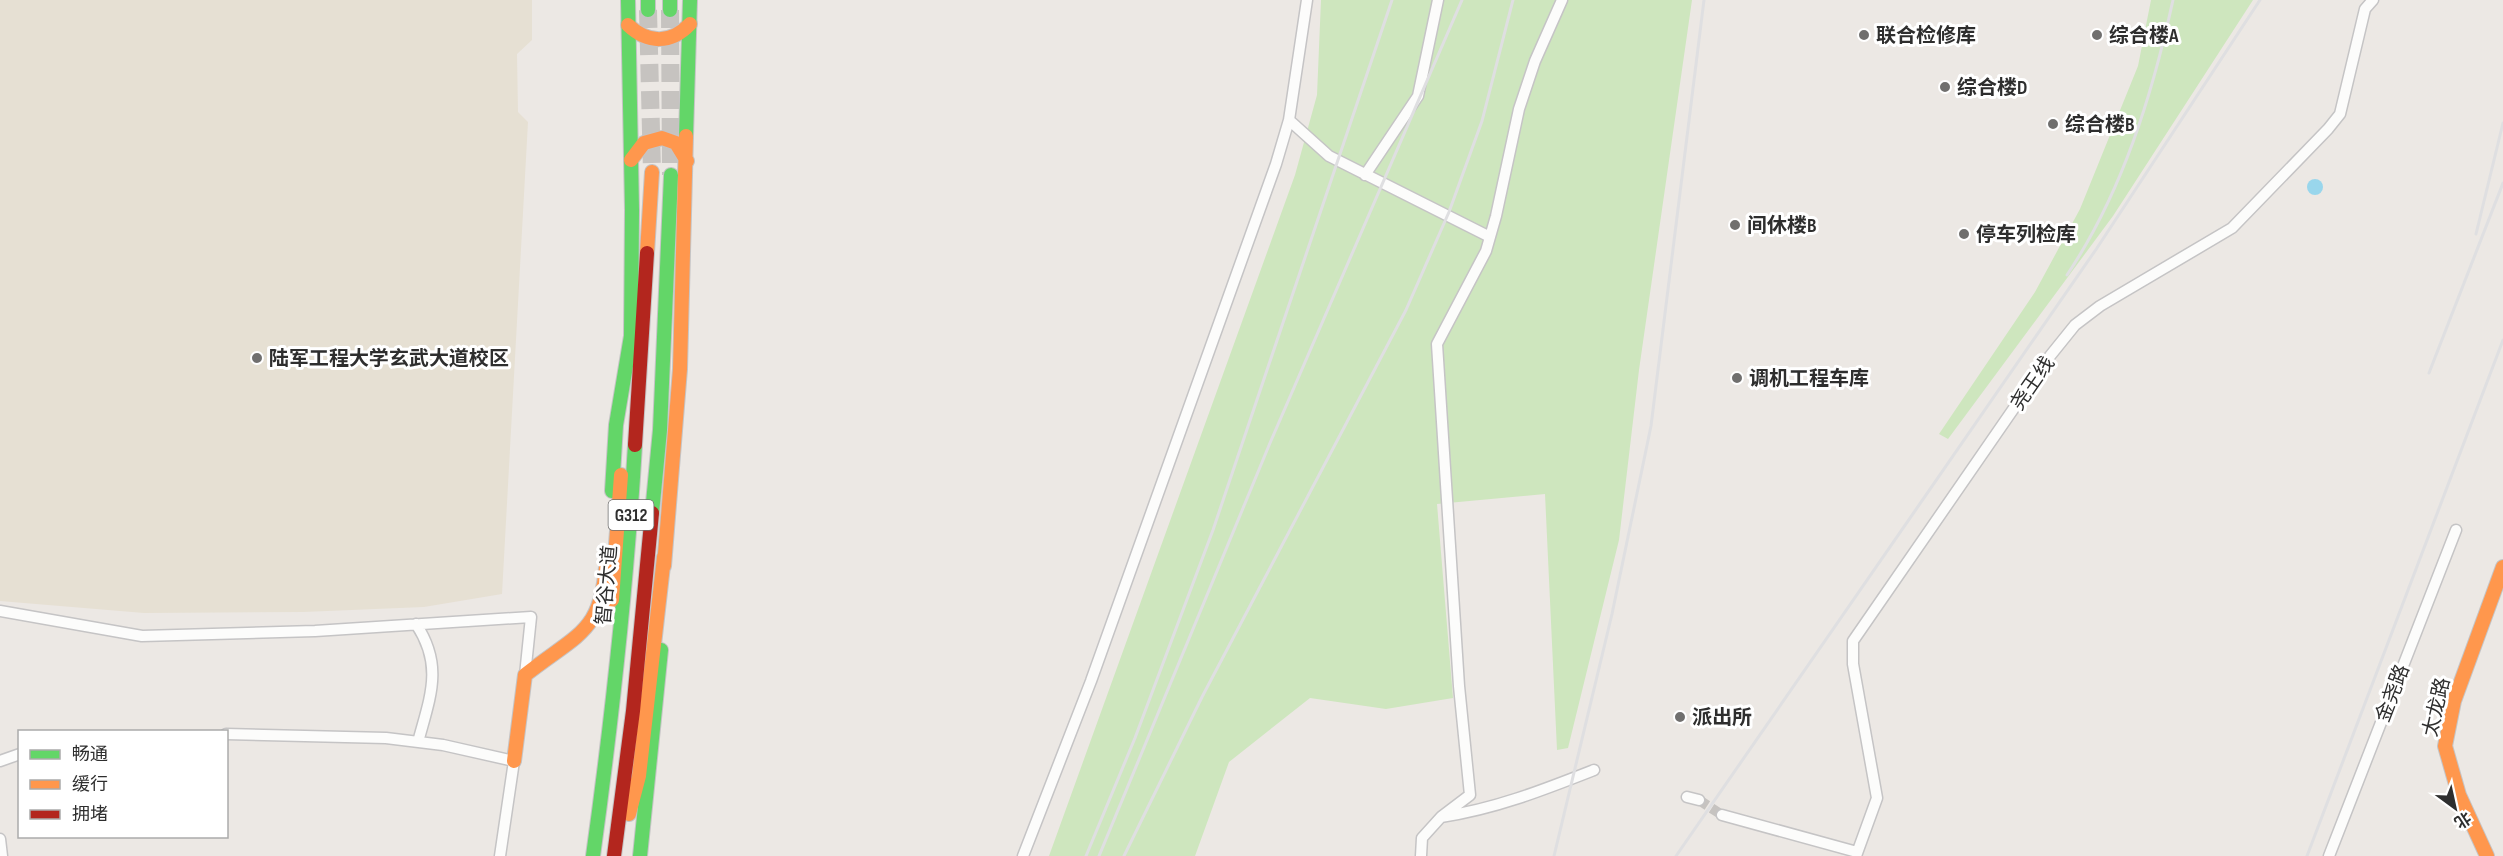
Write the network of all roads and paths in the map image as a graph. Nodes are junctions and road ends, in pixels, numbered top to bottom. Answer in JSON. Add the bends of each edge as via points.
{"nodes":[{"id":1,"x":628,"y":0,"type":"edge"},
{"id":2,"x":690,"y":0,"type":"edge"},
{"id":3,"x":1307,"y":0,"type":"edge"},
{"id":4,"x":1438,"y":0,"type":"edge"},
{"id":5,"x":1562,"y":0,"type":"edge"},
{"id":6,"x":2373,"y":0,"type":"edge"},
{"id":7,"x":690,"y":24,"type":"junction"},
{"id":8,"x":628,"y":25,"type":"junction"},
{"id":9,"x":1289,"y":120,"type":"junction"},
{"id":10,"x":687,"y":164,"type":"junction"},
{"id":11,"x":632,"y":172,"type":"junction"},
{"id":12,"x":652,"y":172,"type":"tunnel mouth"},
{"id":13,"x":671,"y":175,"type":"tunnel mouth"},
{"id":14,"x":1365,"y":175,"type":"junction"},
{"id":15,"x":1490,"y":237,"type":"junction"},
{"id":16,"x":631,"y":336,"type":"junction"},
{"id":17,"x":2456,"y":530,"type":"dead end"},
{"id":18,"x":664,"y":557,"type":"junction"},
{"id":19,"x":2503,"y":567,"type":"edge"},
{"id":20,"x":0,"y":611,"type":"edge"},
{"id":21,"x":416,"y":624,"type":"junction"},
{"id":22,"x":525,"y":675,"type":"junction"},
{"id":23,"x":228,"y":734,"type":"edge"},
{"id":24,"x":418,"y":742,"type":"junction"},
{"id":25,"x":18,"y":755,"type":"edge"},
{"id":26,"x":0,"y":761,"type":"edge"},
{"id":27,"x":514,"y":761,"type":"junction"},
{"id":28,"x":1594,"y":770,"type":"dead end"},
{"id":29,"x":1687,"y":796,"type":"dead end"},
{"id":30,"x":1699,"y":800,"type":"tunnel mouth"},
{"id":31,"x":1722,"y":815,"type":"tunnel mouth"},
{"id":32,"x":1441,"y":817,"type":"junction"},
{"id":33,"x":597,"y":823,"type":"junction"},
{"id":34,"x":0,"y":839,"type":"edge"},
{"id":35,"x":1857,"y":854,"type":"edge"},
{"id":36,"x":2,"y":856,"type":"edge"},
{"id":37,"x":500,"y":856,"type":"edge"},
{"id":38,"x":592,"y":856,"type":"edge"},
{"id":39,"x":616,"y":856,"type":"edge"},
{"id":40,"x":640,"y":856,"type":"edge"},
{"id":41,"x":1023,"y":856,"type":"edge"},
{"id":42,"x":1421,"y":856,"type":"edge"},
{"id":43,"x":2328,"y":856,"type":"edge"},
{"id":44,"x":2487,"y":856,"type":"edge"}],
"edges":[{"from":1,"to":8,"type":"main road"},
{"from":2,"to":7,"type":"main road"},
{"from":3,"to":9,"type":"street"},
{"from":4,"to":14,"type":"street","via":[[1418,96]]},
{"from":5,"to":15,"type":"street","via":[[1519,109]]},
{"from":6,"to":35,"type":"street","name":"尧王线","via":[[2365,9],[2340,114],[2328,129],[2232,228],[2100,306],[2075,325],[1853,641],[1853,664],[1877,798]]},
{"from":7,"to":8,"type":"main road","via":[[680,34],[660,41],[642,37]]},
{"from":7,"to":10,"type":"main road"},
{"from":8,"to":11,"type":"main road"},
{"from":9,"to":14,"type":"street","via":[[1329,156]]},
{"from":9,"to":41,"type":"street","via":[[1091,681]]},
{"from":10,"to":11,"type":"main road","via":[[676,143],[654,138],[635,150]]},
{"from":10,"to":18,"type":"main road","via":[[680,369]]},
{"from":11,"to":16,"type":"main road"},
{"from":12,"to":33,"type":"main road","name":"智谷大道","number":"G312","via":[[629,551]]},
{"from":13,"to":39,"type":"main road","name":"智谷大道","number":"G312","via":[[660,430]]},
{"from":14,"to":15,"type":"street"},
{"from":15,"to":32,"type":"street","via":[[1437,344],[1459,686],[1470,795]]},
{"from":16,"to":22,"type":"main road","via":[[616,425],[602,596],[585,629]]},
{"from":16,"to":33,"type":"main road"},
{"from":17,"to":43,"type":"street","name":"金尧路"},
{"from":18,"to":39,"type":"main road","via":[[639,776]]},
{"from":18,"to":40,"type":"main road","via":[[660,682]]},
{"from":19,"to":44,"type":"main road","name":"太龙路","via":[[2454,701],[2445,746],[2459,795]]},
{"from":20,"to":21,"type":"street","via":[[142,636]]},
{"from":21,"to":22,"type":"street","via":[[531,617]]},
{"from":21,"to":24,"type":"street","via":[[432,655],[428,706]]},
{"from":22,"to":27,"type":"main road"},
{"from":23,"to":24,"type":"street","via":[[326,735]]},
{"from":24,"to":27,"type":"street"},
{"from":25,"to":26,"type":"street"},
{"from":27,"to":37,"type":"street"},
{"from":28,"to":32,"type":"street","via":[[1477,812]]},
{"from":29,"to":30,"type":"street"},
{"from":31,"to":35,"type":"street"},
{"from":32,"to":42,"type":"street","via":[[1422,838]]},
{"from":33,"to":38,"type":"main road","name":"智谷大道","number":"G312"},
{"from":34,"to":36,"type":"street"}]}
